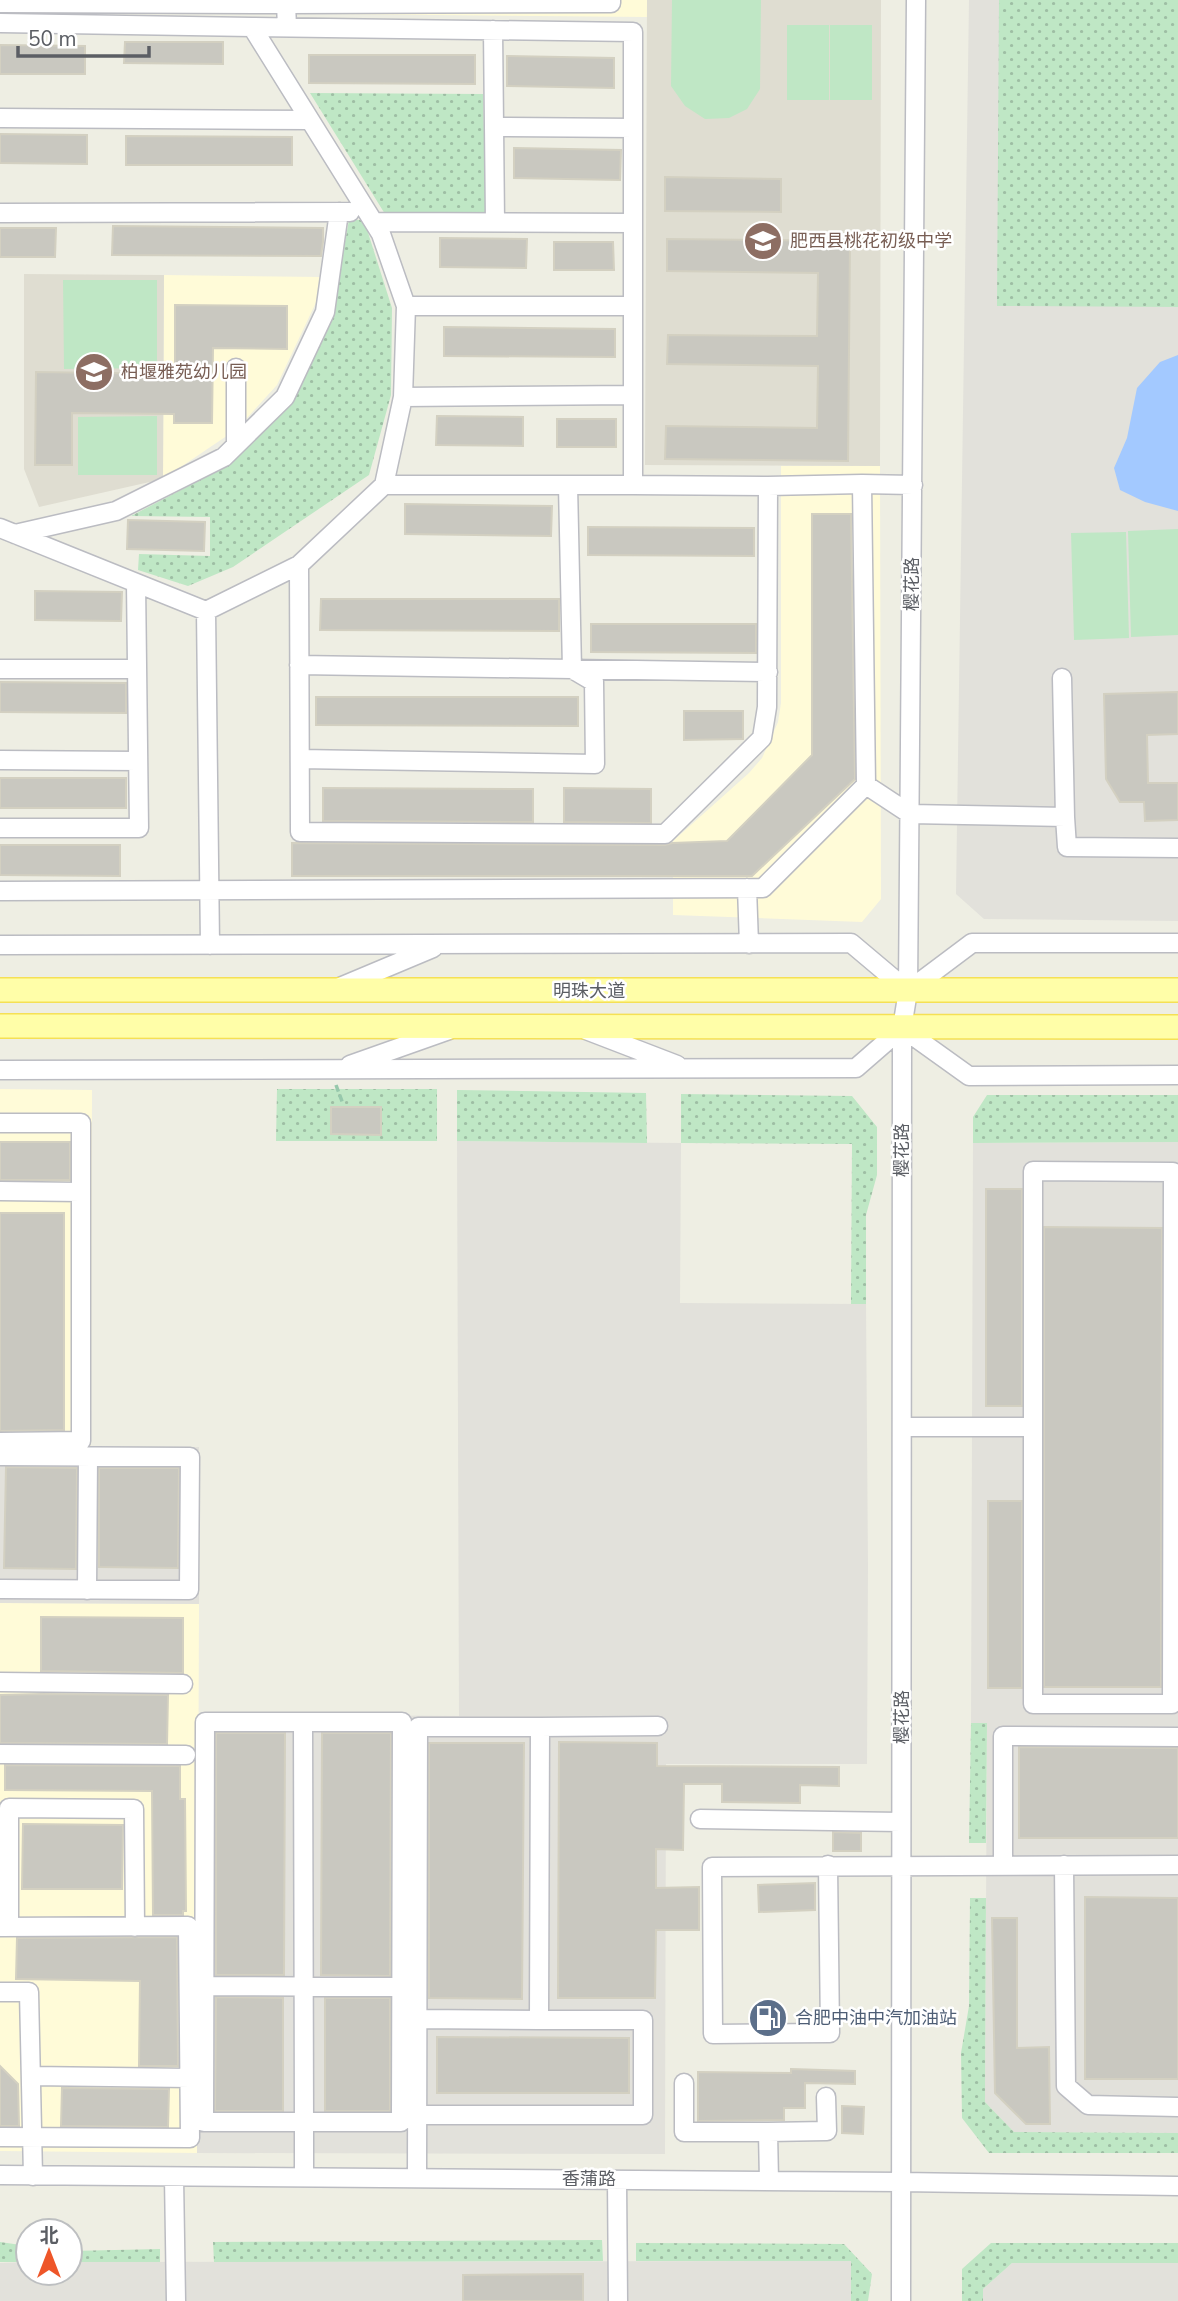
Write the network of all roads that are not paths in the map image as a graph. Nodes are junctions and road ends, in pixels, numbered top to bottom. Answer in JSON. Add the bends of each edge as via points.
{"nodes":[{"id":1,"x":611,"y":0,"type":"edge"},
{"id":2,"x":916,"y":0,"type":"edge"},
{"id":3,"x":92,"y":2,"type":"edge"},
{"id":4,"x":286,"y":2,"type":"edge"},
{"id":5,"x":0,"y":3,"type":"edge"},
{"id":6,"x":0,"y":23,"type":"edge"},
{"id":7,"x":252,"y":27,"type":"junction"},
{"id":8,"x":287,"y":27,"type":"junction"},
{"id":9,"x":493,"y":30,"type":"junction"},
{"id":10,"x":0,"y":118,"type":"edge"},
{"id":11,"x":310,"y":120,"type":"junction"},
{"id":12,"x":494,"y":127,"type":"junction"},
{"id":13,"x":633,"y":128,"type":"junction"},
{"id":14,"x":339,"y":212,"type":"junction"},
{"id":15,"x":0,"y":213,"type":"edge"},
{"id":16,"x":371,"y":217,"type":"junction"},
{"id":17,"x":495,"y":222,"type":"junction"},
{"id":18,"x":633,"y":223,"type":"junction"},
{"id":19,"x":406,"y":306,"type":"junction"},
{"id":20,"x":633,"y":306,"type":"junction"},
{"id":21,"x":236,"y":368,"type":"dead end"},
{"id":22,"x":633,"y":395,"type":"junction"},
{"id":23,"x":403,"y":397,"type":"junction"},
{"id":24,"x":236,"y":445,"type":"junction"},
{"id":25,"x":862,"y":484,"type":"junction"},
{"id":26,"x":384,"y":485,"type":"junction"},
{"id":27,"x":568,"y":485,"type":"junction"},
{"id":28,"x":633,"y":485,"type":"junction"},
{"id":29,"x":913,"y":485,"type":"junction"},
{"id":30,"x":768,"y":486,"type":"junction"},
{"id":31,"x":8,"y":531,"type":"edge"},
{"id":32,"x":299,"y":565,"type":"junction"},
{"id":33,"x":136,"y":583,"type":"junction"},
{"id":34,"x":206,"y":611,"type":"junction"},
{"id":35,"x":299,"y":665,"type":"junction"},
{"id":36,"x":572,"y":668,"type":"junction"},
{"id":37,"x":0,"y":669,"type":"edge"},
{"id":38,"x":137,"y":669,"type":"junction"},
{"id":39,"x":768,"y":672,"type":"junction"},
{"id":40,"x":1062,"y":678,"type":"dead end"},
{"id":41,"x":300,"y":760,"type":"junction"},
{"id":42,"x":0,"y":761,"type":"edge"},
{"id":43,"x":138,"y":761,"type":"junction"},
{"id":44,"x":866,"y":785,"type":"junction"},
{"id":45,"x":910,"y":814,"type":"junction"},
{"id":46,"x":1065,"y":817,"type":"junction"},
{"id":47,"x":0,"y":828,"type":"edge"},
{"id":48,"x":1178,"y":848,"type":"edge"},
{"id":49,"x":747,"y":888,"type":"junction"},
{"id":50,"x":0,"y":891,"type":"edge"},
{"id":51,"x":209,"y":892,"type":"junction"},
{"id":52,"x":443,"y":944,"type":"junction"},
{"id":53,"x":749,"y":944,"type":"junction"},
{"id":54,"x":0,"y":945,"type":"edge"},
{"id":55,"x":210,"y":945,"type":"junction"},
{"id":56,"x":1173,"y":945,"type":"edge"},
{"id":57,"x":0,"y":990,"type":"edge"},
{"id":58,"x":62,"y":990,"type":"junction"},
{"id":59,"x":333,"y":990,"type":"junction"},
{"id":60,"x":1126,"y":990,"type":"junction"},
{"id":61,"x":1178,"y":990,"type":"edge"},
{"id":62,"x":723,"y":991,"type":"junction"},
{"id":63,"x":908,"y":991,"type":"junction"},
{"id":64,"x":0,"y":1026,"type":"edge"},
{"id":65,"x":62,"y":1027,"type":"junction"},
{"id":66,"x":457,"y":1027,"type":"junction"},
{"id":67,"x":579,"y":1027,"type":"junction"},
{"id":68,"x":1124,"y":1027,"type":"junction"},
{"id":69,"x":1178,"y":1027,"type":"edge"},
{"id":70,"x":721,"y":1028,"type":"junction"},
{"id":71,"x":902,"y":1028,"type":"junction"},
{"id":72,"x":686,"y":1068,"type":"junction"},
{"id":73,"x":0,"y":1070,"type":"edge"},
{"id":74,"x":337,"y":1070,"type":"junction"},
{"id":75,"x":1178,"y":1075,"type":"edge"},
{"id":76,"x":0,"y":1123,"type":"edge"},
{"id":77,"x":0,"y":1191,"type":"edge"},
{"id":78,"x":80,"y":1192,"type":"junction"},
{"id":79,"x":902,"y":1427,"type":"junction"},
{"id":80,"x":1033,"y":1427,"type":"junction"},
{"id":81,"x":0,"y":1441,"type":"edge"},
{"id":82,"x":0,"y":1457,"type":"edge"},
{"id":83,"x":88,"y":1457,"type":"junction"},
{"id":84,"x":0,"y":1589,"type":"edge"},
{"id":85,"x":87,"y":1590,"type":"junction"},
{"id":86,"x":0,"y":1682,"type":"edge"},
{"id":87,"x":183,"y":1684,"type":"dead end"},
{"id":88,"x":303,"y":1722,"type":"junction"},
{"id":89,"x":658,"y":1726,"type":"dead end"},
{"id":90,"x":540,"y":1727,"type":"junction"},
{"id":91,"x":1178,"y":1737,"type":"edge"},
{"id":92,"x":0,"y":1754,"type":"edge"},
{"id":93,"x":186,"y":1755,"type":"dead end"},
{"id":94,"x":700,"y":1819,"type":"dead end"},
{"id":95,"x":901,"y":1822,"type":"junction"},
{"id":96,"x":828,"y":1865,"type":"junction"},
{"id":97,"x":1064,"y":1865,"type":"junction"},
{"id":98,"x":1178,"y":1865,"type":"edge"},
{"id":99,"x":901,"y":1866,"type":"junction"},
{"id":100,"x":1003,"y":1866,"type":"junction"},
{"id":101,"x":5,"y":1927,"type":"edge"},
{"id":102,"x":135,"y":1927,"type":"junction"},
{"id":103,"x":204,"y":1986,"type":"junction"},
{"id":104,"x":303,"y":1987,"type":"junction"},
{"id":105,"x":401,"y":1987,"type":"junction"},
{"id":106,"x":0,"y":1992,"type":"edge"},
{"id":107,"x":417,"y":2019,"type":"junction"},
{"id":108,"x":539,"y":2020,"type":"junction"},
{"id":109,"x":31,"y":2076,"type":"junction"},
{"id":110,"x":190,"y":2078,"type":"junction"},
{"id":111,"x":684,"y":2083,"type":"dead end"},
{"id":112,"x":826,"y":2097,"type":"dead end"},
{"id":113,"x":1178,"y":2107,"type":"edge"},
{"id":114,"x":416,"y":2115,"type":"junction"},
{"id":115,"x":304,"y":2123,"type":"junction"},
{"id":116,"x":768,"y":2132,"type":"junction"},
{"id":117,"x":0,"y":2137,"type":"edge"},
{"id":118,"x":32,"y":2137,"type":"junction"},
{"id":119,"x":0,"y":2175,"type":"edge"},
{"id":120,"x":33,"y":2176,"type":"junction"},
{"id":121,"x":174,"y":2177,"type":"junction"},
{"id":122,"x":304,"y":2178,"type":"junction"},
{"id":123,"x":416,"y":2178,"type":"junction"},
{"id":124,"x":617,"y":2179,"type":"junction"},
{"id":125,"x":769,"y":2181,"type":"junction"},
{"id":126,"x":901,"y":2182,"type":"junction"},
{"id":127,"x":1178,"y":2186,"type":"edge"},
{"id":128,"x":176,"y":2301,"type":"edge"},
{"id":129,"x":618,"y":2301,"type":"edge"},
{"id":130,"x":901,"y":2301,"type":"edge"}],
"edges":[{"from":1,"to":4,"type":"street"},
{"from":2,"to":29,"type":"street","name":"樱花路"},
{"from":3,"to":4,"type":"street"},
{"from":3,"to":5,"type":"street"},
{"from":4,"to":8,"type":"street"},
{"from":6,"to":7,"type":"street"},
{"from":7,"to":8,"type":"street"},
{"from":7,"to":11,"type":"street"},
{"from":8,"to":9,"type":"street"},
{"from":9,"to":12,"type":"street"},
{"from":9,"to":13,"type":"street","via":[[633,32]]},
{"from":10,"to":11,"type":"street"},
{"from":11,"to":16,"type":"street"},
{"from":12,"to":13,"type":"street"},
{"from":12,"to":17,"type":"street"},
{"from":13,"to":18,"type":"street"},
{"from":14,"to":15,"type":"street"},
{"from":14,"to":16,"type":"street"},
{"from":14,"to":24,"type":"street","via":[[325,312],[285,397]]},
{"from":16,"to":17,"type":"street"},
{"from":16,"to":19,"type":"street"},
{"from":17,"to":18,"type":"street"},
{"from":18,"to":20,"type":"street"},
{"from":19,"to":20,"type":"street"},
{"from":19,"to":23,"type":"street"},
{"from":20,"to":22,"type":"street"},
{"from":21,"to":24,"type":"street"},
{"from":22,"to":23,"type":"street"},
{"from":22,"to":28,"type":"street"},
{"from":23,"to":26,"type":"street"},
{"from":24,"to":31,"type":"street","via":[[224,457],[116,511]]},
{"from":25,"to":29,"type":"street"},
{"from":25,"to":30,"type":"street"},
{"from":25,"to":44,"type":"street"},
{"from":26,"to":27,"type":"street"},
{"from":26,"to":32,"type":"street"},
{"from":27,"to":28,"type":"street"},
{"from":27,"to":36,"type":"street"},
{"from":28,"to":30,"type":"street"},
{"from":29,"to":45,"type":"street","name":"樱花路"},
{"from":30,"to":39,"type":"street"},
{"from":31,"to":33,"type":"street"},
{"from":32,"to":34,"type":"street"},
{"from":32,"to":35,"type":"street"},
{"from":33,"to":34,"type":"street"},
{"from":33,"to":38,"type":"street"},
{"from":34,"to":51,"type":"street"},
{"from":35,"to":36,"type":"street"},
{"from":35,"to":41,"type":"street"},
{"from":36,"to":39,"type":"street"},
{"from":36,"to":41,"type":"street","via":[[594,682],[595,764]]},
{"from":37,"to":38,"type":"street"},
{"from":38,"to":43,"type":"street"},
{"from":39,"to":41,"type":"street","via":[[762,738],[665,834],[300,832]]},
{"from":40,"to":46,"type":"street"},
{"from":42,"to":43,"type":"street"},
{"from":43,"to":47,"type":"street","via":[[139,828]]},
{"from":44,"to":45,"type":"street"},
{"from":44,"to":49,"type":"street","via":[[763,888]]},
{"from":45,"to":46,"type":"street"},
{"from":45,"to":63,"type":"street","name":"樱花路"},
{"from":46,"to":48,"type":"street","via":[[1067,847]]},
{"from":49,"to":51,"type":"street"},
{"from":49,"to":53,"type":"street"},
{"from":50,"to":51,"type":"street"},
{"from":51,"to":55,"type":"street"},
{"from":52,"to":53,"type":"street"},
{"from":52,"to":55,"type":"street"},
{"from":52,"to":59,"type":"street"},
{"from":53,"to":63,"type":"street","via":[[851,943]]},
{"from":54,"to":55,"type":"street"},
{"from":56,"to":63,"type":"street","via":[[972,943]]},
{"from":57,"to":58,"type":"main road","name":"明珠大道"},
{"from":58,"to":59,"type":"main road","name":"明珠大道"},
{"from":58,"to":65,"type":"main road","via":[[37,999],[36,1015]]},
{"from":59,"to":62,"type":"main road","name":"明珠大道"},
{"from":60,"to":61,"type":"main road","name":"明珠大道"},
{"from":60,"to":63,"type":"main road","name":"明珠大道"},
{"from":60,"to":68,"type":"main road","via":[[1109,1003],[1108,1015]]},
{"from":62,"to":63,"type":"main road","name":"明珠大道"},
{"from":62,"to":70,"type":"main road","via":[[743,1003],[743,1018]]},
{"from":63,"to":71,"type":"street","name":"樱花路"},
{"from":64,"to":65,"type":"main road","name":"明珠大道"},
{"from":65,"to":66,"type":"main road","name":"明珠大道"},
{"from":66,"to":67,"type":"main road","name":"明珠大道"},
{"from":66,"to":74,"type":"street"},
{"from":67,"to":70,"type":"main road","name":"明珠大道"},
{"from":67,"to":72,"type":"street"},
{"from":68,"to":69,"type":"main road","name":"明珠大道"},
{"from":68,"to":71,"type":"main road","name":"明珠大道"},
{"from":70,"to":71,"type":"main road","name":"明珠大道"},
{"from":71,"to":72,"type":"street","via":[[856,1068]]},
{"from":71,"to":75,"type":"street","via":[[969,1076]]},
{"from":71,"to":79,"type":"street","name":"樱花路"},
{"from":72,"to":74,"type":"street"},
{"from":73,"to":74,"type":"street"},
{"from":76,"to":78,"type":"street","via":[[81,1123]]},
{"from":77,"to":78,"type":"street"},
{"from":78,"to":81,"type":"street","via":[[81,1441]]},
{"from":79,"to":80,"type":"street"},
{"from":79,"to":95,"type":"street","name":"樱花路"},
{"from":80,"to":80,"type":"street","via":[[1032,1704],[1172,1704],[1173,1172],[1033,1171]]},
{"from":82,"to":83,"type":"street"},
{"from":83,"to":85,"type":"street"},
{"from":83,"to":85,"type":"street","via":[[190,1457],[189,1590]]},
{"from":84,"to":85,"type":"street"},
{"from":86,"to":87,"type":"street"},
{"from":88,"to":103,"type":"street","via":[[205,1722]]},
{"from":88,"to":104,"type":"street"},
{"from":88,"to":105,"type":"street","via":[[402,1722]]},
{"from":89,"to":90,"type":"street"},
{"from":90,"to":107,"type":"street","via":[[418,1727]]},
{"from":90,"to":108,"type":"street"},
{"from":91,"to":100,"type":"street","via":[[1003,1736]]},
{"from":92,"to":93,"type":"street"},
{"from":94,"to":95,"type":"street"},
{"from":95,"to":99,"type":"street","name":"樱花路"},
{"from":96,"to":96,"type":"street","via":[[712,1867],[713,2034],[830,2033]]},
{"from":96,"to":99,"type":"street"},
{"from":97,"to":98,"type":"street"},
{"from":97,"to":100,"type":"street"},
{"from":97,"to":113,"type":"street","via":[[1066,2086],[1088,2105]]},
{"from":99,"to":100,"type":"street"},
{"from":99,"to":126,"type":"street","name":"樱花路"},
{"from":101,"to":102,"type":"street"},
{"from":101,"to":102,"type":"street","via":[[9,1808],[134,1809]]},
{"from":102,"to":110,"type":"street","via":[[187,1926]]},
{"from":103,"to":104,"type":"street"},
{"from":103,"to":115,"type":"street","via":[[204,2122]]},
{"from":104,"to":105,"type":"street"},
{"from":104,"to":115,"type":"street"},
{"from":105,"to":115,"type":"street","via":[[401,2122]]},
{"from":106,"to":109,"type":"street","via":[[29,1992]]},
{"from":107,"to":108,"type":"street"},
{"from":107,"to":114,"type":"street"},
{"from":108,"to":114,"type":"street","via":[[643,2020],[643,2115]]},
{"from":109,"to":110,"type":"street"},
{"from":109,"to":118,"type":"street"},
{"from":110,"to":118,"type":"street","via":[[190,2138]]},
{"from":111,"to":116,"type":"street","via":[[684,2132]]},
{"from":112,"to":116,"type":"street","via":[[827,2131]]},
{"from":114,"to":123,"type":"street"},
{"from":115,"to":122,"type":"street"},
{"from":116,"to":125,"type":"street"},
{"from":117,"to":118,"type":"street"},
{"from":118,"to":120,"type":"street"},
{"from":119,"to":120,"type":"street","name":"香蒲路"},
{"from":120,"to":121,"type":"street","name":"香蒲路"},
{"from":121,"to":122,"type":"street","name":"香蒲路"},
{"from":121,"to":128,"type":"street"},
{"from":122,"to":123,"type":"street","name":"香蒲路"},
{"from":123,"to":124,"type":"street","name":"香蒲路"},
{"from":124,"to":125,"type":"street","name":"香蒲路"},
{"from":124,"to":129,"type":"street"},
{"from":125,"to":126,"type":"street","name":"香蒲路"},
{"from":126,"to":127,"type":"street","name":"香蒲路"},
{"from":126,"to":130,"type":"street","name":"樱花路"}]}
